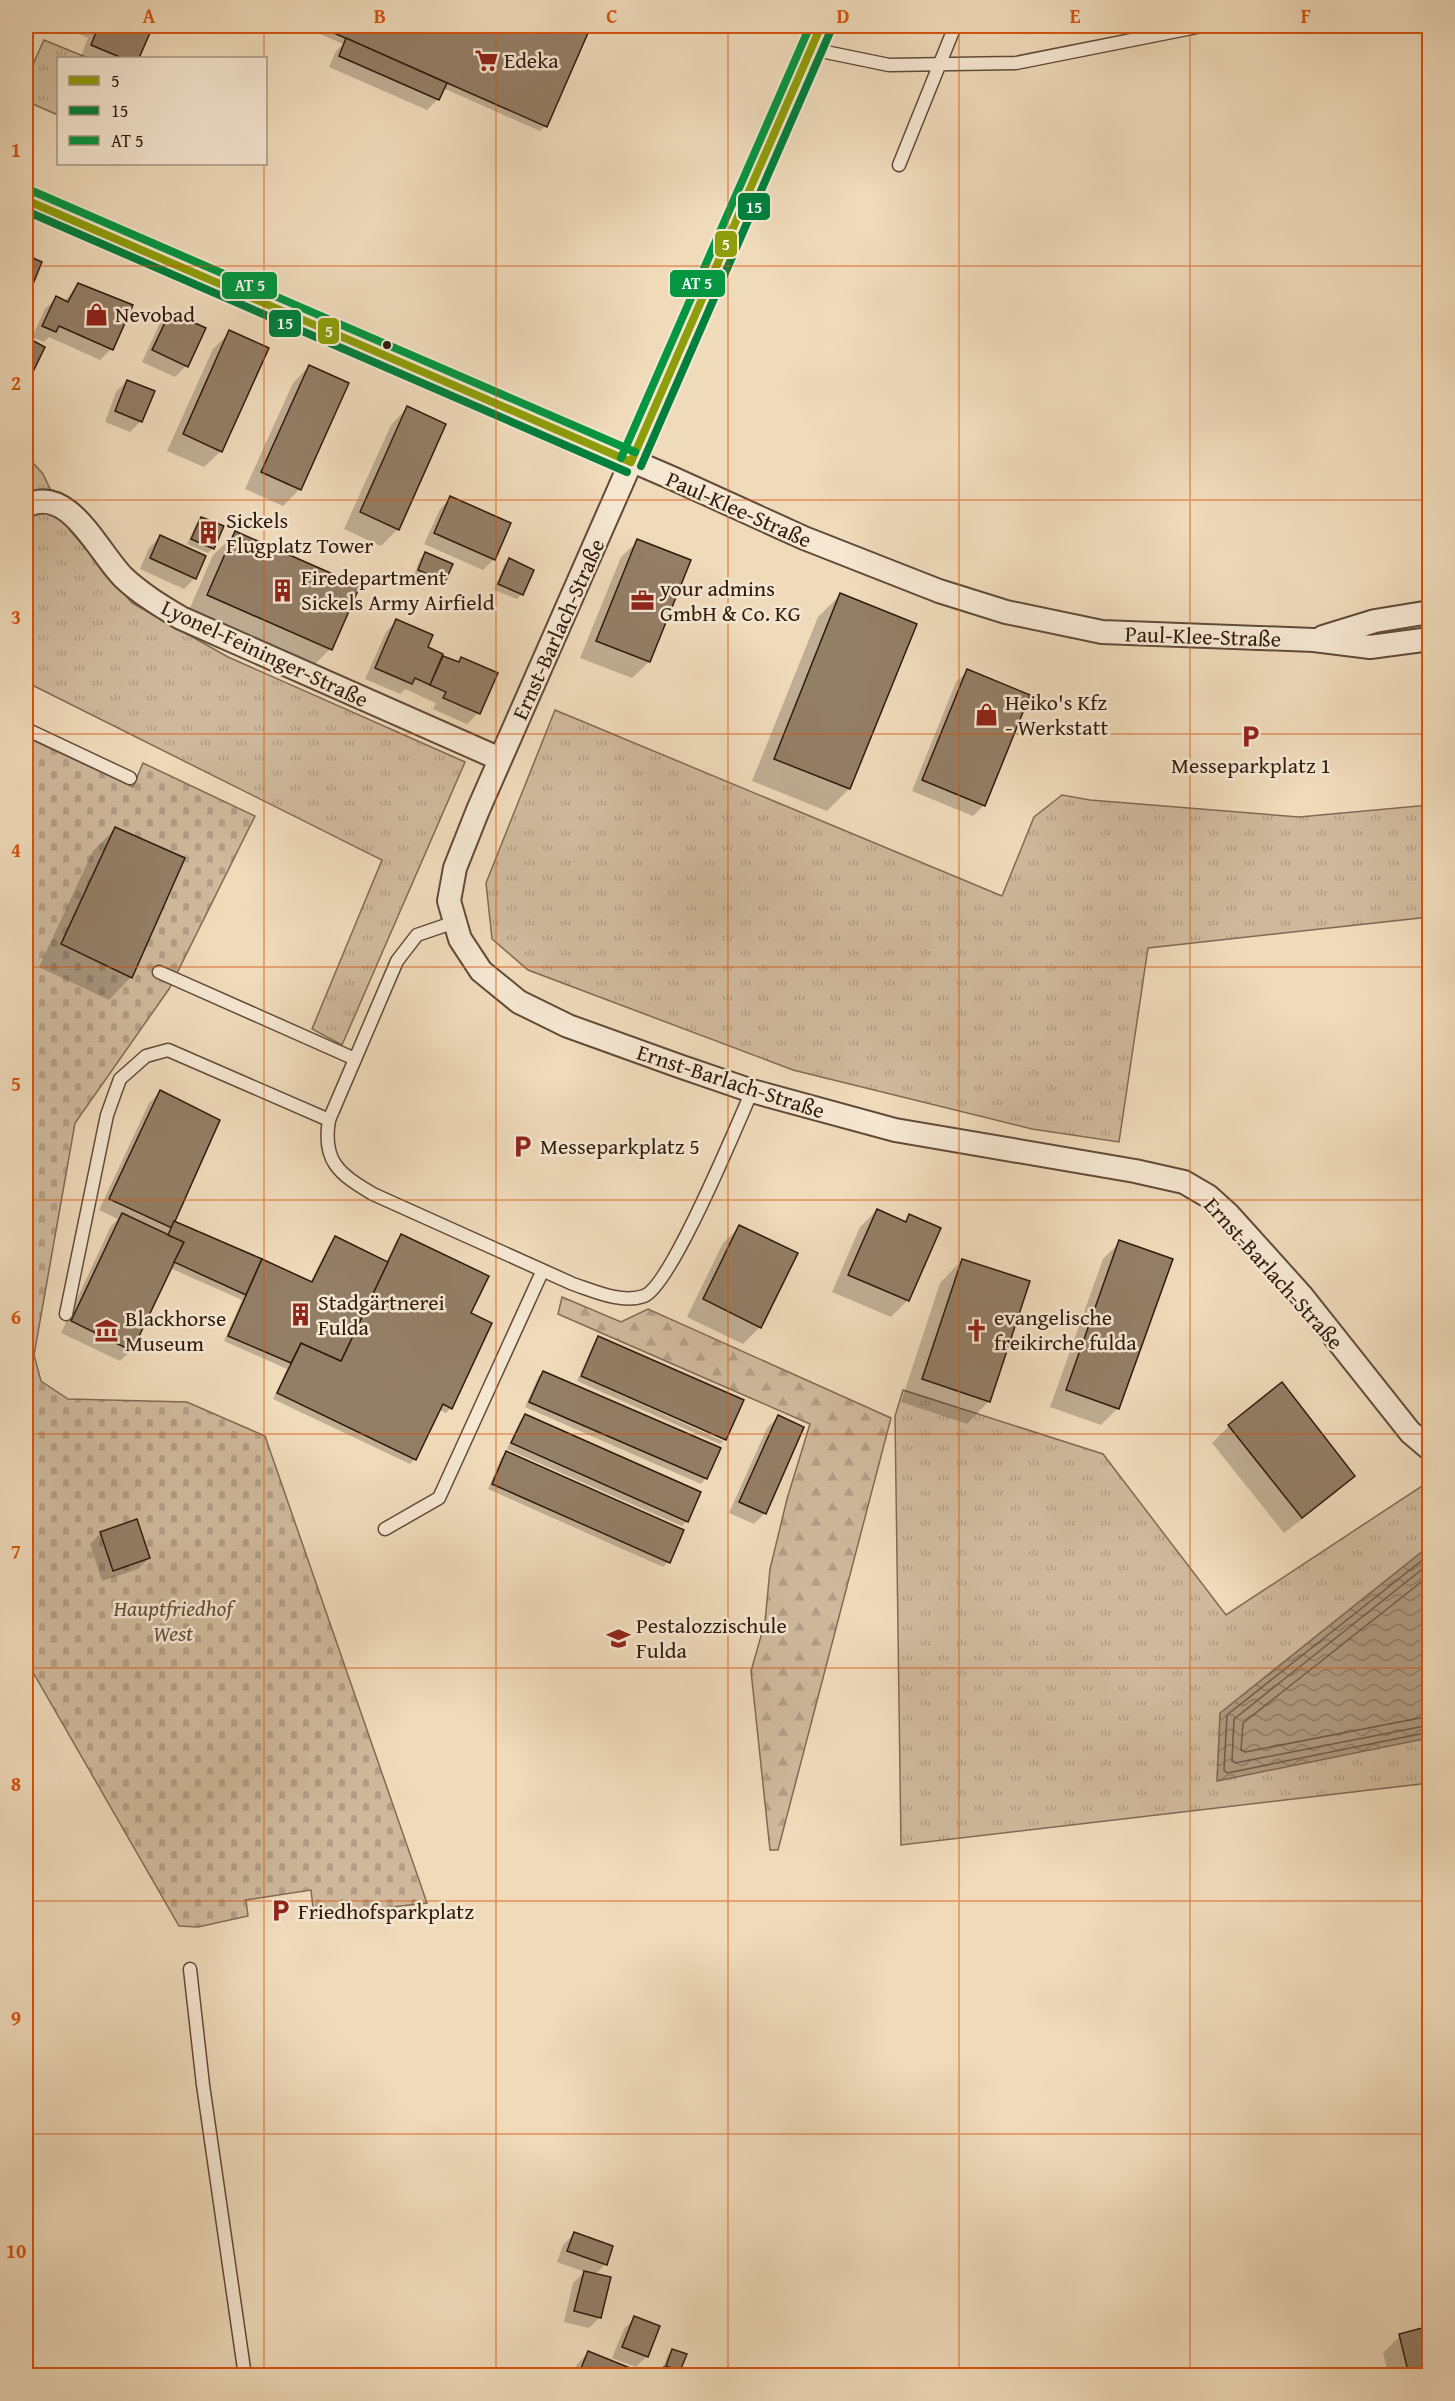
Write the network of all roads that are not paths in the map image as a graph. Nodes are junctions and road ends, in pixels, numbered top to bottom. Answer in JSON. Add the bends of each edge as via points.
{"nodes":[{"id":1,"x":821,"y":26,"type":"edge"},
{"id":2,"x":955,"y":26,"type":"edge"},
{"id":3,"x":1202,"y":26,"type":"edge"},
{"id":4,"x":811,"y":49,"type":"junction"},
{"id":5,"x":938,"y":64,"type":"junction"},
{"id":6,"x":898,"y":165,"type":"dead end"},
{"id":7,"x":26,"y":200,"type":"edge"},
{"id":8,"x":632,"y":462,"type":"junction"},
{"id":9,"x":26,"y":506,"type":"edge"},
{"id":10,"x":1430,"y":612,"type":"edge"},
{"id":11,"x":1430,"y":639,"type":"edge"},
{"id":12,"x":1314,"y":640,"type":"junction"},
{"id":13,"x":26,"y":729,"type":"edge"},
{"id":14,"x":500,"y":759,"type":"junction"},
{"id":15,"x":130,"y":778,"type":"dead end"},
{"id":16,"x":455,"y":922,"type":"junction"},
{"id":17,"x":159,"y":972,"type":"dead end"},
{"id":18,"x":355,"y":1059,"type":"junction"},
{"id":19,"x":752,"y":1091,"type":"junction"},
{"id":20,"x":329,"y":1120,"type":"junction"},
{"id":21,"x":542,"y":1272,"type":"junction"},
{"id":22,"x":66,"y":1314,"type":"dead end"},
{"id":23,"x":1430,"y":1449,"type":"edge"},
{"id":24,"x":385,"y":1529,"type":"dead end"},
{"id":25,"x":190,"y":1969,"type":"dead end"},
{"id":26,"x":245,"y":2376,"type":"edge"}],
"edges":[{"from":1,"to":4,"type":"street","name":"Ernst-Barlach-Straße"},
{"from":2,"to":5,"type":"lane"},
{"from":3,"to":5,"type":"lane","via":[[1016,63]]},
{"from":4,"to":5,"type":"lane","via":[[889,65]]},
{"from":4,"to":8,"type":"street","name":"Ernst-Barlach-Straße"},
{"from":5,"to":6,"type":"lane"},
{"from":7,"to":8,"type":"street","name":"Paul-Klee-Straße"},
{"from":8,"to":12,"type":"street","name":"Paul-Klee-Straße","via":[[871,566],[1006,612],[1102,632]]},
{"from":8,"to":14,"type":"street","name":"Ernst-Barlach-Straße"},
{"from":9,"to":14,"type":"street","name":"Lyonel-Feininger-Straße","via":[[53,502],[65,508],[124,578],[144,596],[181,618]]},
{"from":10,"to":12,"type":"street","name":"Paul-Klee-Straße","via":[[1375,621]]},
{"from":11,"to":12,"type":"street","name":"Paul-Klee-Straße","via":[[1370,647]]},
{"from":13,"to":15,"type":"lane"},
{"from":14,"to":16,"type":"street","name":"Ernst-Barlach-Straße","via":[[455,868],[449,901]]},
{"from":16,"to":18,"type":"lane","via":[[417,935],[397,961]]},
{"from":16,"to":19,"type":"street","name":"Ernst-Barlach-Straße","via":[[460,939],[481,971],[519,1002],[568,1026]]},
{"from":17,"to":18,"type":"lane"},
{"from":18,"to":20,"type":"lane"},
{"from":19,"to":21,"type":"lane","via":[[681,1247],[653,1291],[644,1297],[603,1295]]},
{"from":19,"to":23,"type":"street","name":"Ernst-Barlach-Straße","via":[[895,1130],[1184,1182],[1208,1196],[1228,1215],[1302,1296],[1410,1432]]},
{"from":20,"to":21,"type":"lane","via":[[326,1141],[336,1166],[352,1182]]},
{"from":20,"to":22,"type":"lane","via":[[168,1050],[146,1056],[120,1079],[107,1115]]},
{"from":21,"to":24,"type":"lane","via":[[439,1498]]},
{"from":25,"to":26,"type":"lane"}]}
